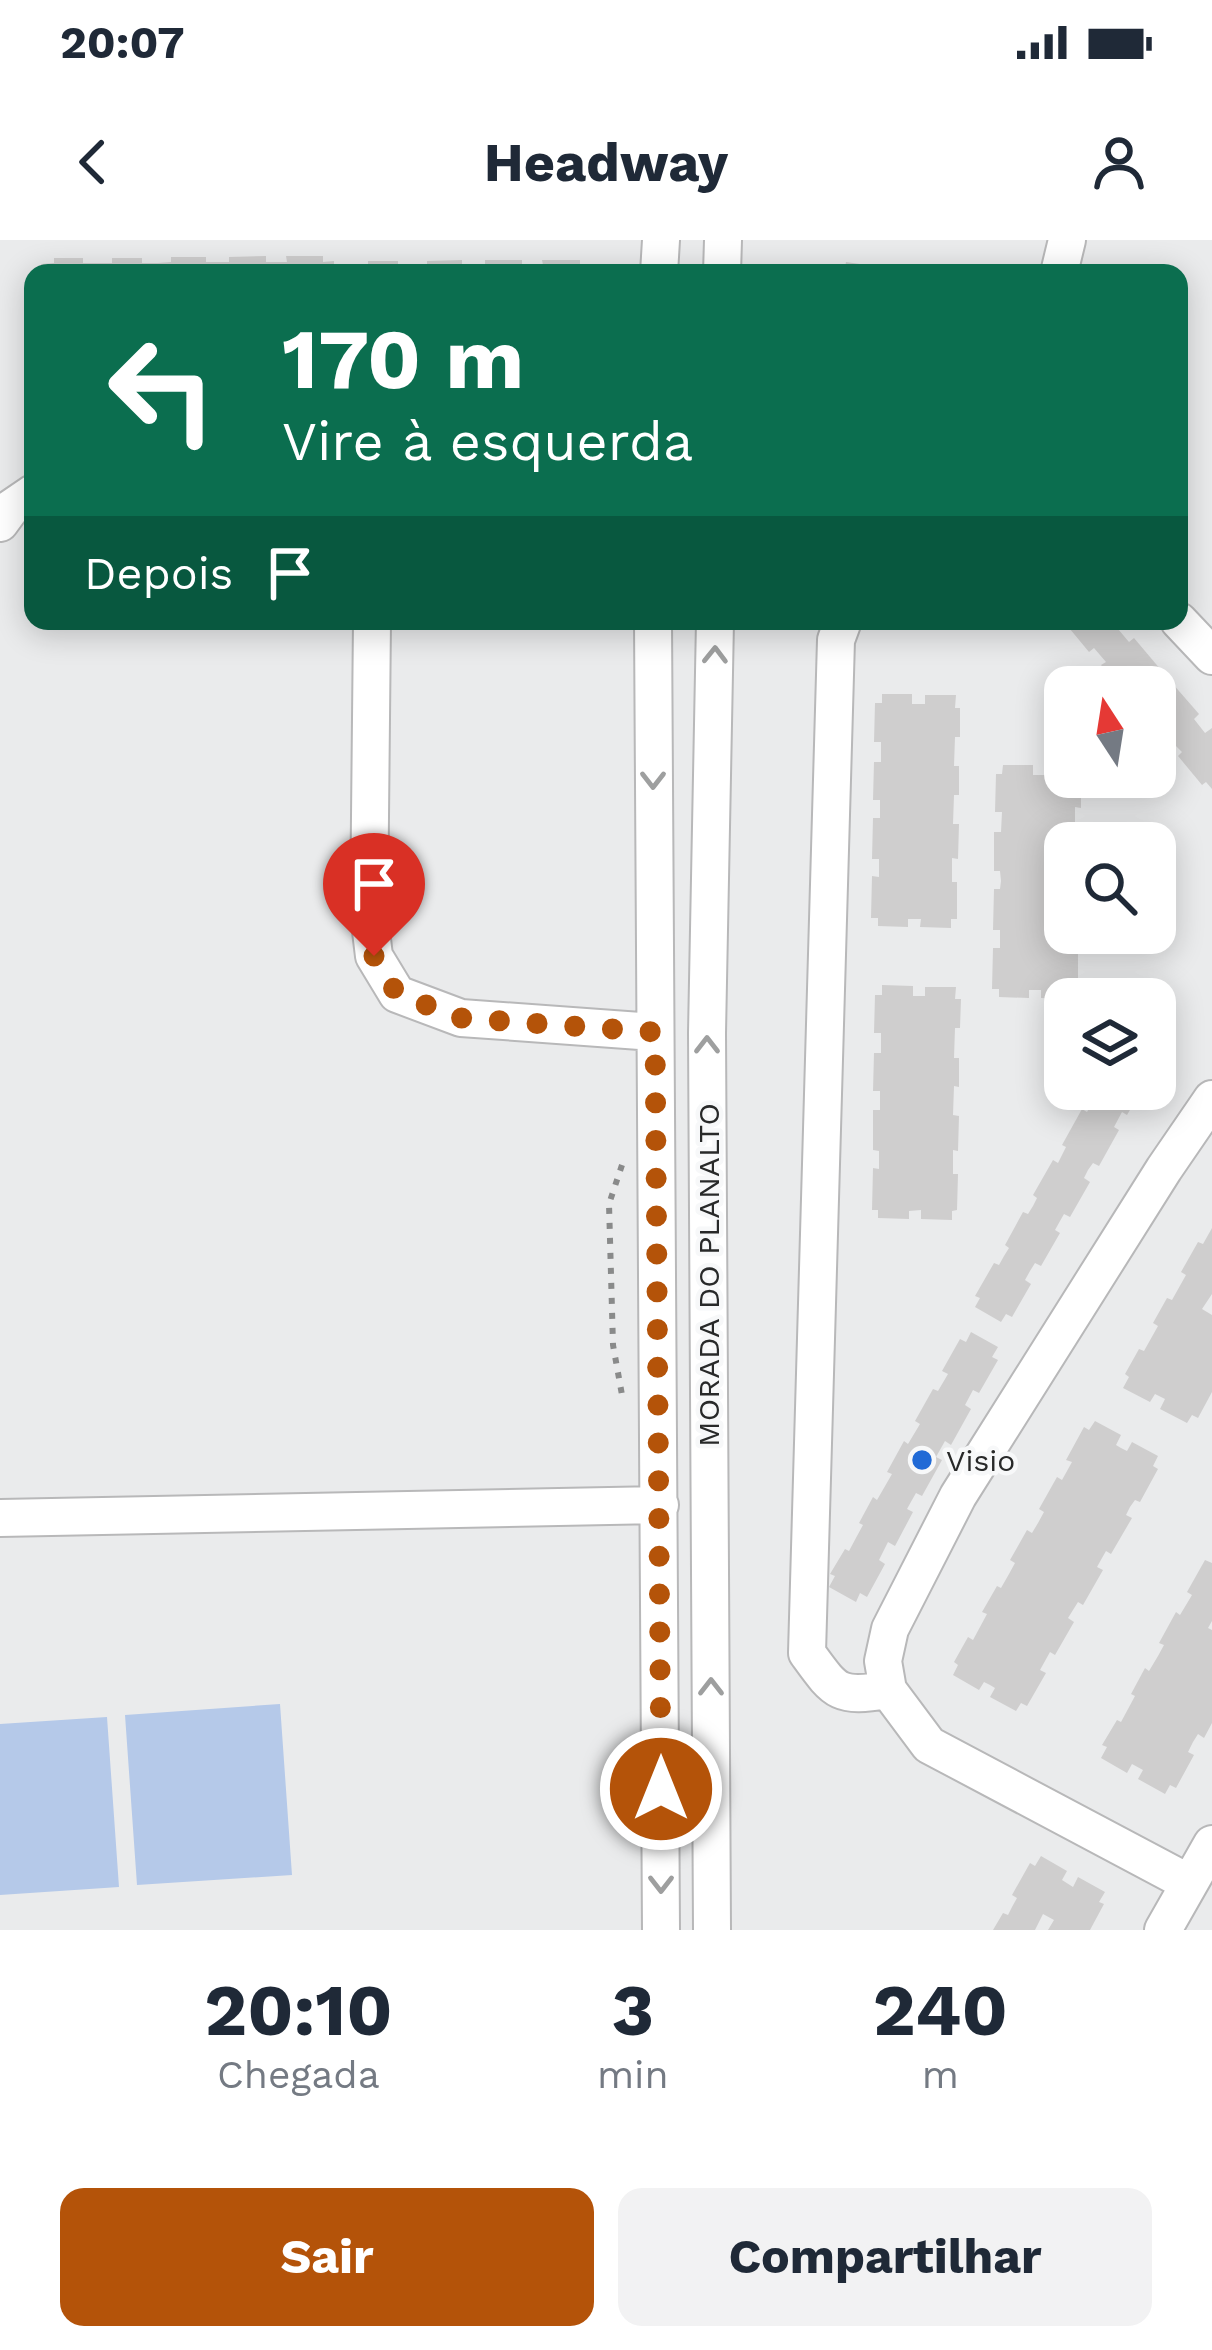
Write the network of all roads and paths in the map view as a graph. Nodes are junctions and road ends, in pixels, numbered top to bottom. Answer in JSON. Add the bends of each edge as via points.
{"nodes":[{"id":1,"x":24,"y":499,"type":"edge"},
{"id":2,"x":0,"y":523,"type":"edge"},
{"id":3,"x":372,"y":630,"type":"edge"},
{"id":4,"x":652,"y":630,"type":"edge"},
{"id":5,"x":715,"y":630,"type":"edge"},
{"id":6,"x":840,"y":630,"type":"edge"},
{"id":7,"x":1187,"y":630,"type":"edge"},
{"id":8,"x":1212,"y":656,"type":"edge"},
{"id":9,"x":655,"y":1032,"type":"junction"},
{"id":10,"x":1212,"y":1099,"type":"edge"},
{"id":11,"x":660,"y":1505,"type":"junction"},
{"id":12,"x":0,"y":1518,"type":"edge"},
{"id":13,"x":888,"y":1690,"type":"junction"},
{"id":14,"x":1212,"y":1844,"type":"edge"},
{"id":15,"x":1189,"y":1883,"type":"junction"},
{"id":16,"x":1167,"y":1929,"type":"edge"},
{"id":17,"x":661,"y":1930,"type":"edge"},
{"id":18,"x":712,"y":1930,"type":"edge"}],
"edges":[{"from":1,"to":2,"type":"street"},
{"from":3,"to":9,"type":"street","via":[[369,914],[374,956],[397,994],[461,1018]]},
{"from":4,"to":9,"type":"street","name":"MORADA DO PLANALTO","one_way":true},
{"from":18,"to":5,"type":"street","name":"MORADA DO PLANALTO","one_way":true,"via":[[707,1034]]},
{"from":6,"to":13,"type":"street","via":[[807,1654],[831,1687],[855,1696]]},
{"from":7,"to":8,"type":"street"},
{"from":9,"to":11,"type":"street","name":"MORADA DO PLANALTO"},
{"from":10,"to":13,"type":"street","via":[[958,1496],[890,1629]]},
{"from":11,"to":12,"type":"street"},
{"from":11,"to":17,"type":"street","name":"MORADA DO PLANALTO","one_way":true},
{"from":13,"to":15,"type":"street","via":[[929,1745]]},
{"from":14,"to":15,"type":"street"},
{"from":15,"to":16,"type":"street"}]}
